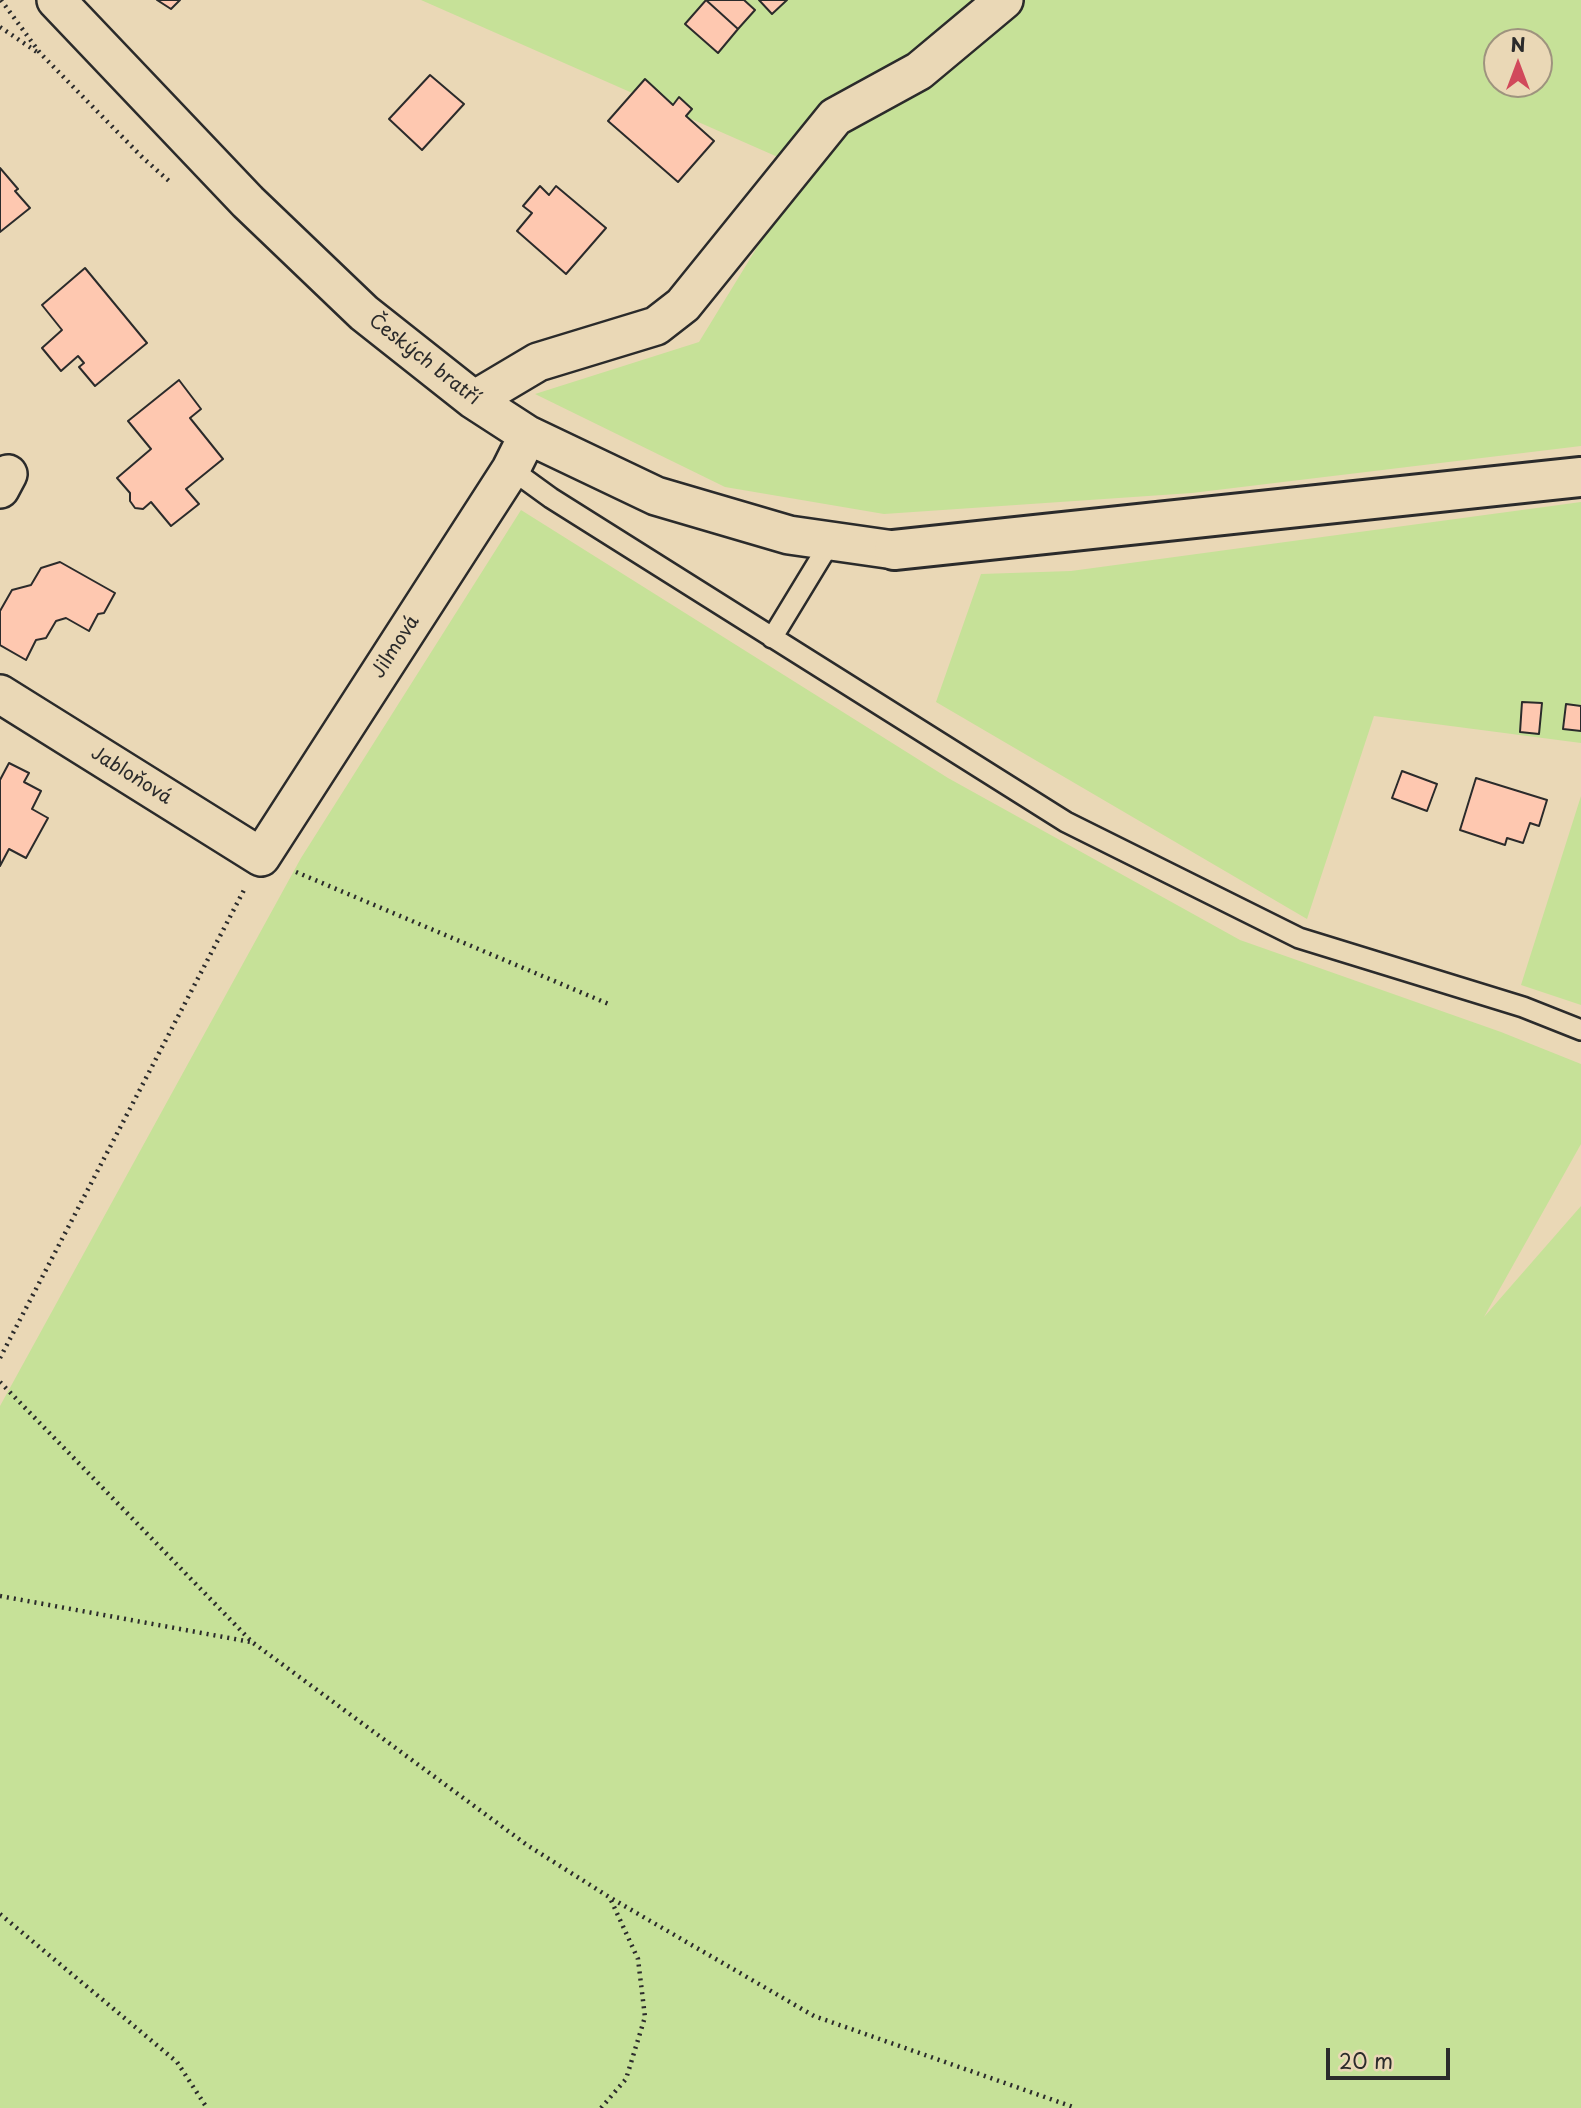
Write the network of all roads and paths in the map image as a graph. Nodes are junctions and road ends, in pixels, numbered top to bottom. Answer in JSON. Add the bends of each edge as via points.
{"nodes":[{"id":1,"x":56,"y":0,"type":"edge"},
{"id":2,"x":1004,"y":0,"type":"edge"},
{"id":3,"x":0,"y":27,"type":"edge"},
{"id":4,"x":40,"y":53,"type":"dead end"},
{"id":5,"x":474,"y":400,"type":"junction"},
{"id":6,"x":528,"y":435,"type":"junction"},
{"id":7,"x":511,"y":469,"type":"junction"},
{"id":8,"x":1581,"y":477,"type":"edge"},
{"id":9,"x":831,"y":541,"type":"junction"},
{"id":10,"x":894,"y":550,"type":"joint"},
{"id":11,"x":772,"y":638,"type":"junction"},
{"id":12,"x":0,"y":694,"type":"edge"},
{"id":13,"x":261,"y":857,"type":"junction"},
{"id":14,"x":611,"y":1005,"type":"dead end"},
{"id":15,"x":1581,"y":1030,"type":"edge"},
{"id":16,"x":0,"y":1358,"type":"edge"},
{"id":17,"x":0,"y":1382,"type":"edge"},
{"id":18,"x":0,"y":1596,"type":"edge"},
{"id":19,"x":252,"y":1642,"type":"junction"},
{"id":20,"x":610,"y":1897,"type":"junction"},
{"id":21,"x":0,"y":1914,"type":"edge"},
{"id":22,"x":207,"y":2108,"type":"edge"},
{"id":23,"x":601,"y":2108,"type":"edge"},
{"id":24,"x":1076,"y":2108,"type":"edge"}],
"edges":[{"from":1,"to":5,"type":"street","name":"Českých bratří","via":[[239,192],[363,313]]},
{"from":2,"to":5,"type":"street","via":[[919,71],[835,117],[683,305],[656,326],[538,362]]},
{"from":3,"to":4,"type":"path"},
{"from":5,"to":6,"type":"street","name":"Českých bratří"},
{"from":6,"to":7,"type":"street","name":"Jilmová"},
{"from":6,"to":9,"type":"street","name":"Českých bratří","via":[[656,496],[789,535]]},
{"from":7,"to":11,"type":"lane"},
{"from":7,"to":13,"type":"street","name":"Jilmová"},
{"from":8,"to":10,"type":"street"},
{"from":9,"to":10,"type":"street","name":"Českých bratří"},
{"from":9,"to":11,"type":"lane"},
{"from":11,"to":15,"type":"lane","via":[[1066,822],[1300,938],[1523,1007]]},
{"from":12,"to":13,"type":"street","name":"Jabloňová"},
{"from":13,"to":14,"type":"path"},
{"from":13,"to":16,"type":"path"},
{"from":17,"to":19,"type":"path"},
{"from":18,"to":19,"type":"path"},
{"from":19,"to":20,"type":"path","via":[[527,1845]]},
{"from":20,"to":23,"type":"path","via":[[638,1959],[645,2017],[626,2079]]},
{"from":20,"to":24,"type":"path","via":[[814,2016]]},
{"from":21,"to":22,"type":"path","via":[[177,2062]]}]}
